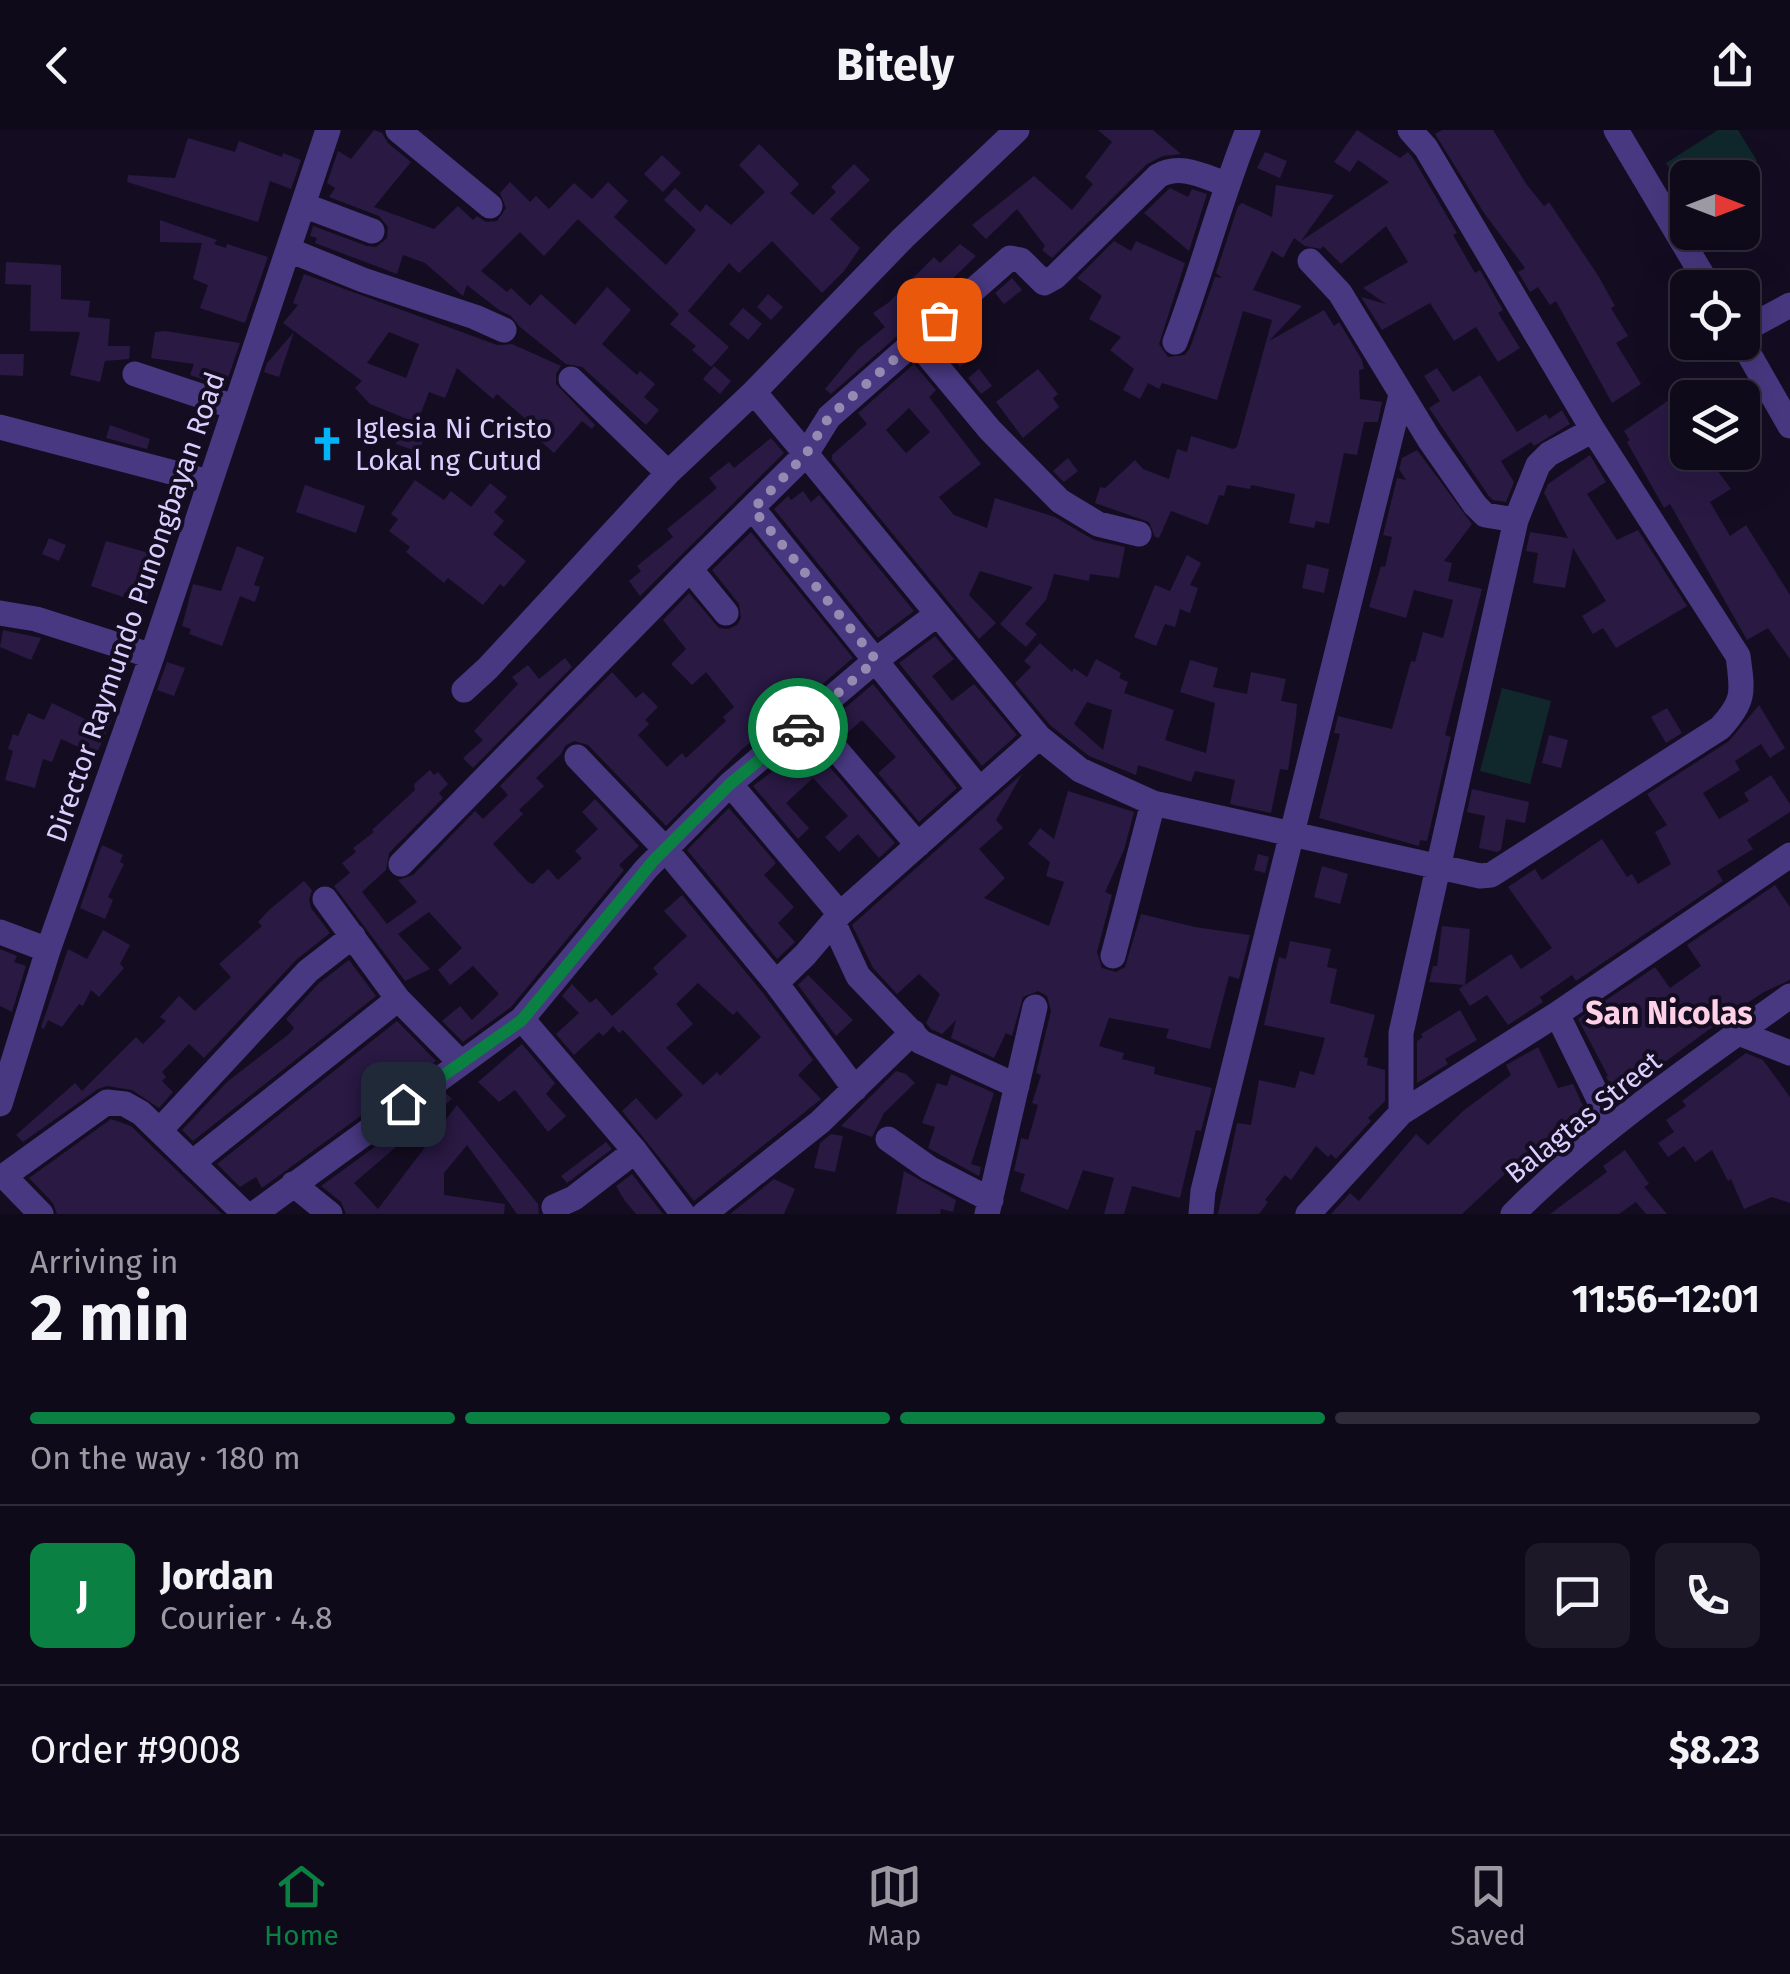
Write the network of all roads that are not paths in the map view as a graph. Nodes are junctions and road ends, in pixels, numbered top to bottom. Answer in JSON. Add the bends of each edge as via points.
{"nodes":[{"id":1,"x":328,"y":130,"type":"edge"},
{"id":2,"x":398,"y":130,"type":"edge"},
{"id":3,"x":1017,"y":130,"type":"edge"},
{"id":4,"x":1248,"y":130,"type":"edge"},
{"id":5,"x":1410,"y":130,"type":"edge"},
{"id":6,"x":1616,"y":130,"type":"edge"},
{"id":7,"x":1226,"y":184,"type":"junction"},
{"id":8,"x":303,"y":205,"type":"junction"},
{"id":9,"x":490,"y":206,"type":"dead end"},
{"id":10,"x":372,"y":231,"type":"dead end"},
{"id":11,"x":288,"y":250,"type":"junction"},
{"id":12,"x":1310,"y":262,"type":"dead end"},
{"id":13,"x":1699,"y":270,"type":"edge"},
{"id":14,"x":1790,"y":304,"type":"edge"},
{"id":15,"x":1760,"y":321,"type":"edge"},
{"id":16,"x":504,"y":330,"type":"dead end"},
{"id":17,"x":915,"y":340,"type":"junction"},
{"id":18,"x":1175,"y":342,"type":"dead end"},
{"id":19,"x":1752,"y":360,"type":"edge"},
{"id":20,"x":134,"y":374,"type":"dead end"},
{"id":21,"x":572,"y":380,"type":"dead end"},
{"id":22,"x":754,"y":392,"type":"junction"},
{"id":23,"x":1401,"y":395,"type":"junction"},
{"id":24,"x":234,"y":406,"type":"junction"},
{"id":25,"x":1790,"y":426,"type":"edge"},
{"id":26,"x":0,"y":427,"type":"edge"},
{"id":27,"x":1593,"y":430,"type":"junction"},
{"id":28,"x":806,"y":454,"type":"junction"},
{"id":29,"x":668,"y":473,"type":"junction"},
{"id":30,"x":209,"y":482,"type":"junction"},
{"id":31,"x":753,"y":509,"type":"junction"},
{"id":32,"x":1516,"y":520,"type":"junction"},
{"id":33,"x":1139,"y":534,"type":"dead end"},
{"id":34,"x":690,"y":569,"type":"junction"},
{"id":35,"x":0,"y":613,"type":"edge"},
{"id":36,"x":726,"y":613,"type":"dead end"},
{"id":37,"x":936,"y":615,"type":"junction"},
{"id":38,"x":152,"y":656,"type":"junction"},
{"id":39,"x":876,"y":660,"type":"junction"},
{"id":40,"x":464,"y":690,"type":"dead end"},
{"id":41,"x":810,"y":719,"type":"junction"},
{"id":42,"x":1039,"y":737,"type":"junction"},
{"id":43,"x":576,"y":758,"type":"dead end"},
{"id":44,"x":730,"y":784,"type":"junction"},
{"id":45,"x":979,"y":789,"type":"junction"},
{"id":46,"x":1153,"y":803,"type":"junction"},
{"id":47,"x":1290,"y":833,"type":"junction"},
{"id":48,"x":918,"y":844,"type":"junction"},
{"id":49,"x":666,"y":850,"type":"junction"},
{"id":50,"x":1790,"y":856,"type":"edge"},
{"id":51,"x":401,"y":864,"type":"dead end"},
{"id":52,"x":1437,"y":869,"type":"junction"},
{"id":53,"x":324,"y":899,"type":"dead end"},
{"id":54,"x":837,"y":919,"type":"junction"},
{"id":55,"x":0,"y":932,"type":"edge"},
{"id":56,"x":353,"y":936,"type":"junction"},
{"id":57,"x":48,"y":950,"type":"junction"},
{"id":58,"x":1113,"y":956,"type":"dead end"},
{"id":59,"x":776,"y":983,"type":"junction"},
{"id":60,"x":1790,"y":996,"type":"edge"},
{"id":61,"x":398,"y":999,"type":"junction"},
{"id":62,"x":1035,"y":1007,"type":"dead end"},
{"id":63,"x":1557,"y":1014,"type":"junction"},
{"id":64,"x":522,"y":1020,"type":"junction"},
{"id":65,"x":913,"y":1032,"type":"junction"},
{"id":66,"x":1739,"y":1033,"type":"junction"},
{"id":67,"x":1790,"y":1053,"type":"edge"},
{"id":68,"x":460,"y":1062,"type":"junction"},
{"id":69,"x":1017,"y":1086,"type":"junction"},
{"id":70,"x":856,"y":1089,"type":"junction"},
{"id":71,"x":0,"y":1104,"type":"edge"},
{"id":72,"x":1401,"y":1113,"type":"junction"},
{"id":73,"x":1612,"y":1126,"type":"junction"},
{"id":74,"x":160,"y":1130,"type":"junction"},
{"id":75,"x":888,"y":1139,"type":"dead end"},
{"id":76,"x":635,"y":1151,"type":"junction"},
{"id":77,"x":192,"y":1163,"type":"junction"},
{"id":78,"x":2,"y":1176,"type":"edge"},
{"id":79,"x":293,"y":1184,"type":"junction"},
{"id":80,"x":554,"y":1206,"type":"dead end"},
{"id":81,"x":989,"y":1207,"type":"edge"},
{"id":82,"x":41,"y":1214,"type":"edge"},
{"id":83,"x":245,"y":1214,"type":"edge"},
{"id":84,"x":254,"y":1214,"type":"edge"},
{"id":85,"x":330,"y":1214,"type":"edge"},
{"id":86,"x":683,"y":1214,"type":"edge"},
{"id":87,"x":704,"y":1214,"type":"edge"},
{"id":88,"x":1200,"y":1214,"type":"edge"},
{"id":89,"x":1308,"y":1214,"type":"edge"},
{"id":90,"x":1513,"y":1214,"type":"edge"}],
"edges":[{"from":1,"to":8,"type":"street","name":"Director Raymundo Punongbayan Road"},
{"from":2,"to":9,"type":"street"},
{"from":3,"to":22,"type":"street"},
{"from":4,"to":7,"type":"street"},
{"from":5,"to":27,"type":"street"},
{"from":6,"to":13,"type":"street"},
{"from":7,"to":17,"type":"street","via":[[1170,169],[1055,278],[1044,282],[1022,260],[1010,258]]},
{"from":7,"to":18,"type":"street"},
{"from":8,"to":10,"type":"street"},
{"from":8,"to":11,"type":"street","name":"Director Raymundo Punongbayan Road"},
{"from":11,"to":16,"type":"street"},
{"from":11,"to":24,"type":"street","name":"Director Raymundo Punongbayan Road"},
{"from":12,"to":23,"type":"street","via":[[1340,293]]},
{"from":14,"to":15,"type":"street"},
{"from":17,"to":28,"type":"street","via":[[829,417]]},
{"from":17,"to":33,"type":"street","via":[[1060,502],[1098,524]]},
{"from":19,"to":25,"type":"street"},
{"from":20,"to":24,"type":"street"},
{"from":21,"to":29,"type":"street"},
{"from":22,"to":28,"type":"street"},
{"from":22,"to":29,"type":"street"},
{"from":23,"to":32,"type":"street","via":[[1484,516]]},
{"from":23,"to":47,"type":"street"},
{"from":24,"to":30,"type":"street","name":"Director Raymundo Punongbayan Road"},
{"from":26,"to":30,"type":"street"},
{"from":27,"to":32,"type":"street","via":[[1538,465]]},
{"from":27,"to":52,"type":"street","via":[[1738,656],[1739,707],[1720,728],[1491,875]]},
{"from":28,"to":31,"type":"street"},
{"from":28,"to":37,"type":"street"},
{"from":29,"to":40,"type":"street"},
{"from":30,"to":38,"type":"street","name":"Director Raymundo Punongbayan Road"},
{"from":31,"to":34,"type":"street"},
{"from":31,"to":39,"type":"street"},
{"from":32,"to":52,"type":"street"},
{"from":34,"to":36,"type":"street"},
{"from":34,"to":51,"type":"street"},
{"from":35,"to":38,"type":"street"},
{"from":37,"to":39,"type":"street"},
{"from":37,"to":42,"type":"street"},
{"from":38,"to":57,"type":"street","name":"Director Raymundo Punongbayan Road"},
{"from":39,"to":41,"type":"street"},
{"from":39,"to":45,"type":"street"},
{"from":41,"to":44,"type":"street"},
{"from":41,"to":48,"type":"street"},
{"from":42,"to":45,"type":"street"},
{"from":42,"to":46,"type":"street","via":[[1080,770]]},
{"from":43,"to":49,"type":"street"},
{"from":44,"to":49,"type":"street"},
{"from":44,"to":54,"type":"street"},
{"from":45,"to":48,"type":"street"},
{"from":46,"to":47,"type":"street"},
{"from":46,"to":58,"type":"street"},
{"from":47,"to":52,"type":"street"},
{"from":47,"to":88,"type":"street"},
{"from":48,"to":54,"type":"street"},
{"from":49,"to":59,"type":"street"},
{"from":49,"to":64,"type":"street"},
{"from":50,"to":63,"type":"street"},
{"from":52,"to":72,"type":"street","via":[[1401,1033]]},
{"from":53,"to":56,"type":"street"},
{"from":54,"to":59,"type":"street"},
{"from":54,"to":65,"type":"street","via":[[858,976]]},
{"from":55,"to":57,"type":"street"},
{"from":56,"to":61,"type":"street"},
{"from":56,"to":74,"type":"street","via":[[308,971]]},
{"from":57,"to":71,"type":"street","name":"Director Raymundo Punongbayan Road"},
{"from":59,"to":70,"type":"street"},
{"from":60,"to":66,"type":"street","name":"Balagtas Street"},
{"from":61,"to":68,"type":"street"},
{"from":61,"to":77,"type":"street"},
{"from":62,"to":69,"type":"street"},
{"from":63,"to":72,"type":"street"},
{"from":63,"to":73,"type":"street"},
{"from":64,"to":68,"type":"street"},
{"from":64,"to":76,"type":"street"},
{"from":65,"to":69,"type":"street"},
{"from":65,"to":70,"type":"street"},
{"from":66,"to":67,"type":"street"},
{"from":66,"to":73,"type":"street","name":"Balagtas Street"},
{"from":68,"to":79,"type":"street"},
{"from":69,"to":81,"type":"street"},
{"from":70,"to":87,"type":"street"},
{"from":72,"to":89,"type":"street"},
{"from":73,"to":90,"type":"street","name":"Balagtas Street"},
{"from":74,"to":77,"type":"street"},
{"from":74,"to":78,"type":"street","via":[[125,1104],[107,1102]]},
{"from":75,"to":81,"type":"street"},
{"from":76,"to":80,"type":"street"},
{"from":76,"to":86,"type":"street"},
{"from":77,"to":83,"type":"street"},
{"from":78,"to":82,"type":"street"},
{"from":79,"to":84,"type":"street"},
{"from":79,"to":85,"type":"street"}]}
